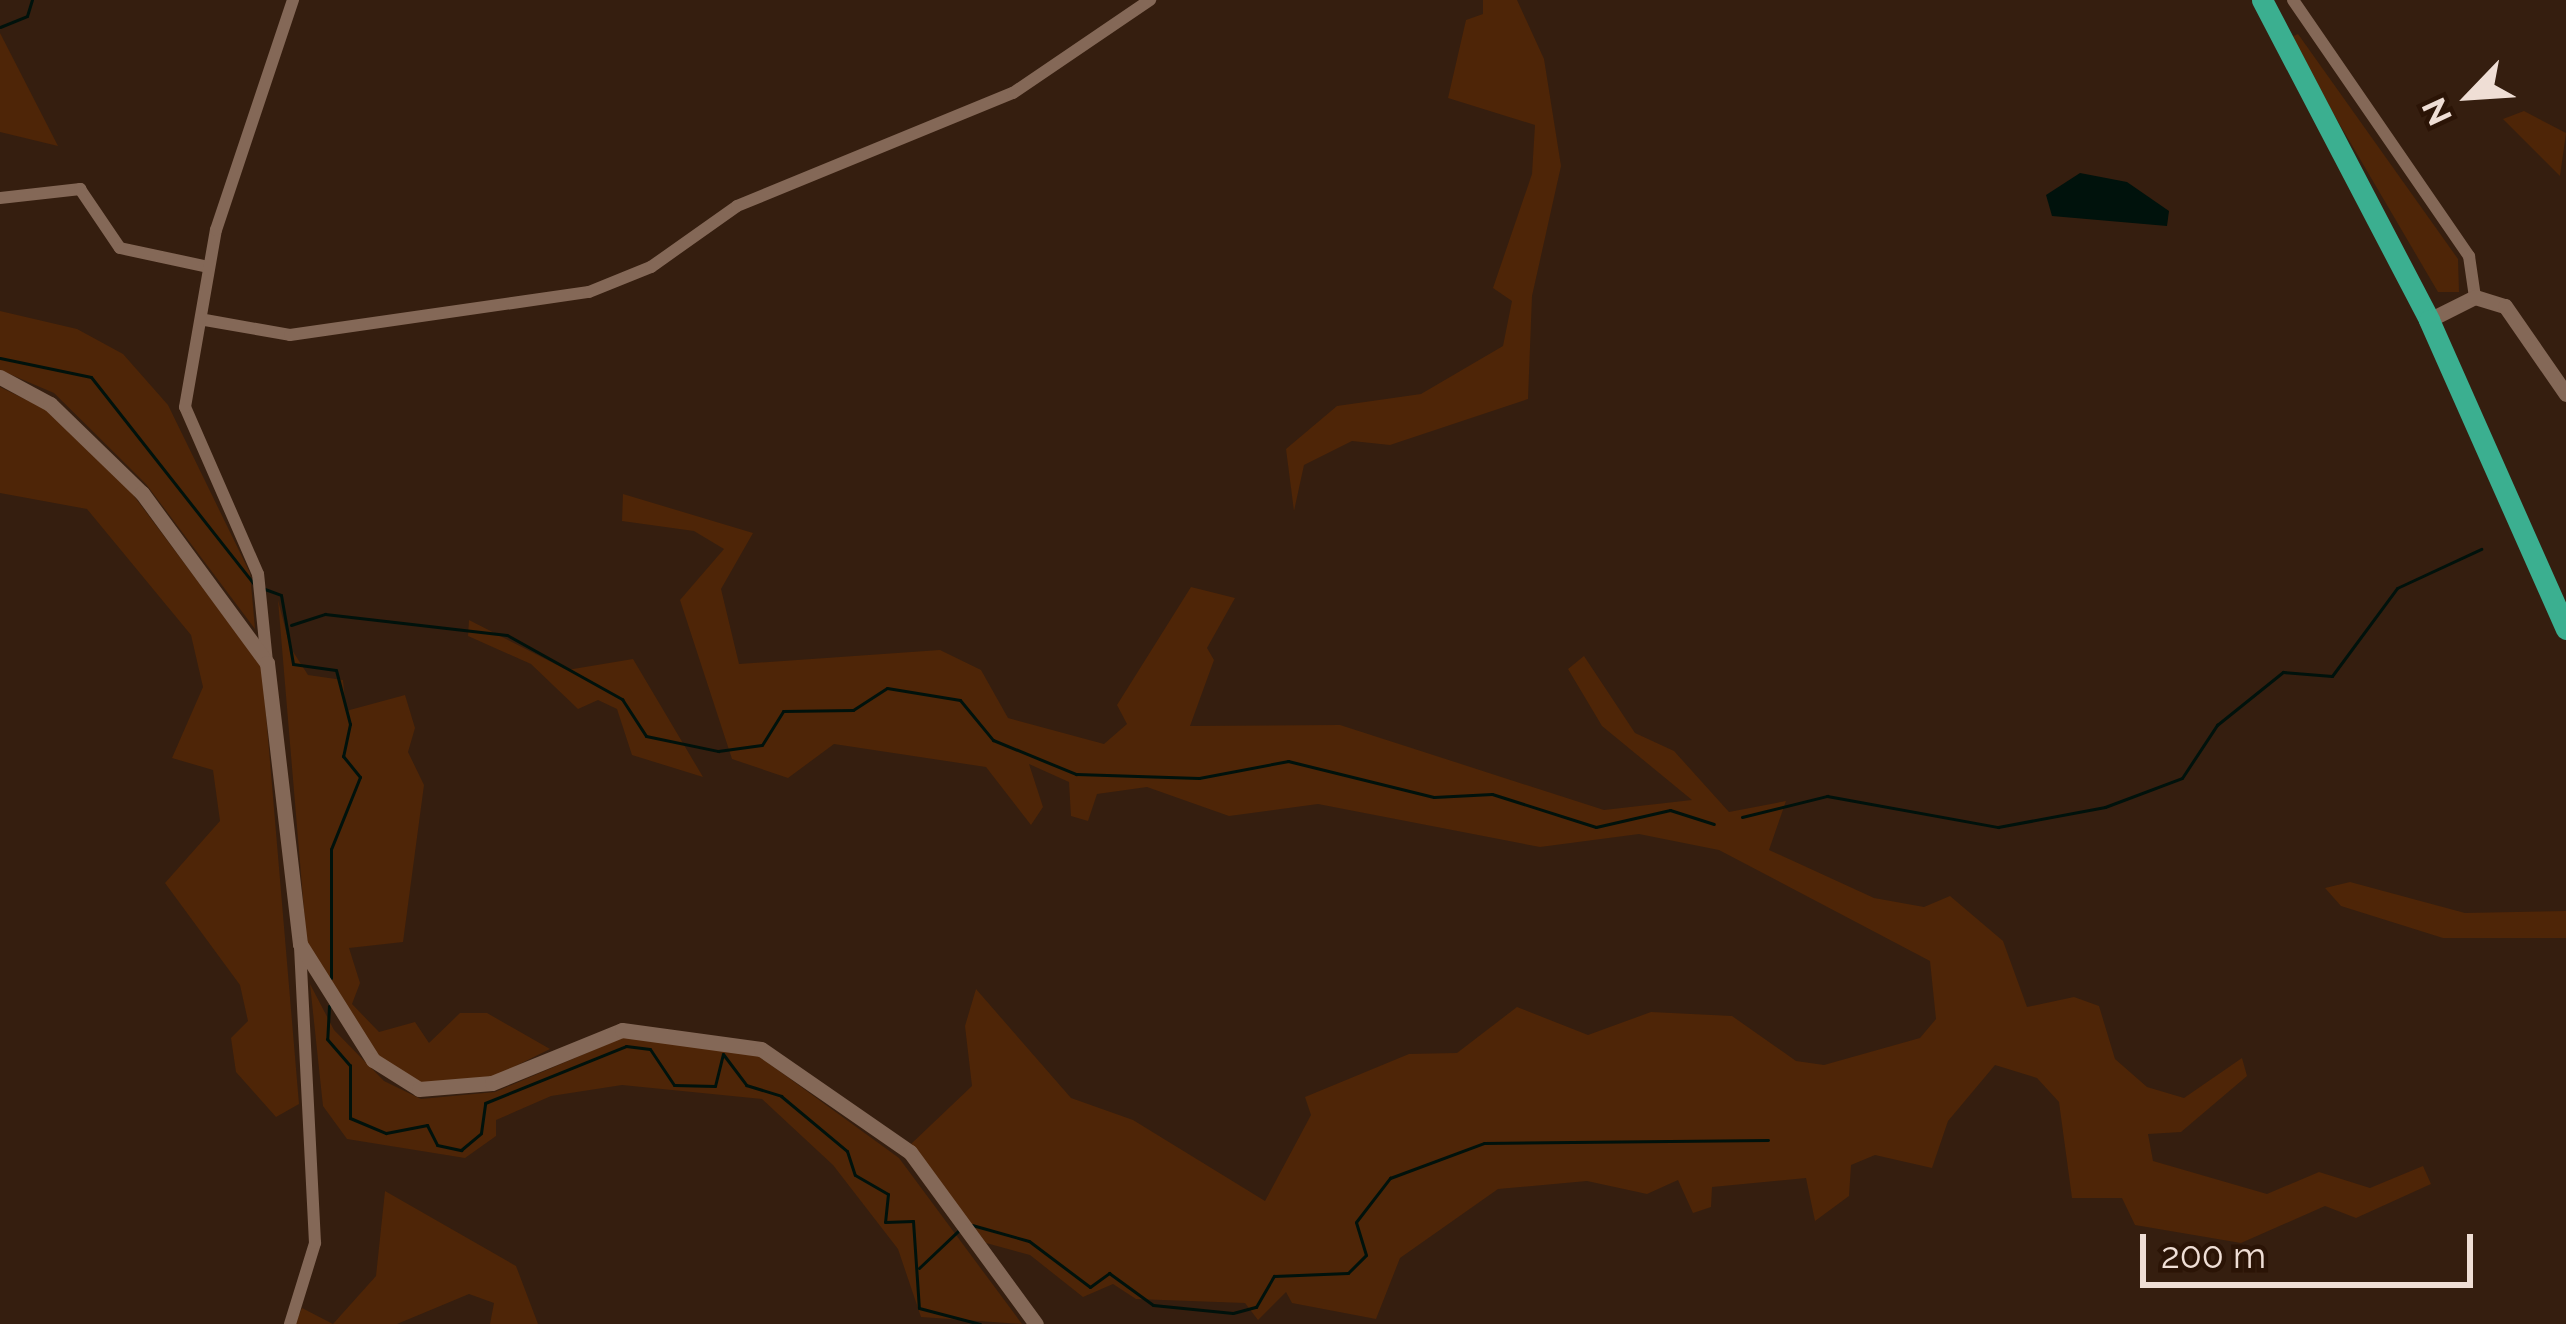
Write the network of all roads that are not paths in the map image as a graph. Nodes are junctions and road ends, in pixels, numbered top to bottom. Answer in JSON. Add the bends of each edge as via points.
{"nodes":[{"id":1,"x":292,"y":0,"type":"edge"},
{"id":2,"x":1150,"y":0,"type":"edge"},
{"id":3,"x":2262,"y":0,"type":"edge"},
{"id":4,"x":2293,"y":0,"type":"edge"},
{"id":5,"x":0,"y":198,"type":"edge"},
{"id":6,"x":209,"y":267,"type":"junction"},
{"id":7,"x":2475,"y":297,"type":"junction"},
{"id":8,"x":206,"y":320,"type":"junction"},
{"id":9,"x":2429,"y":320,"type":"junction"},
{"id":10,"x":0,"y":377,"type":"edge"},
{"id":11,"x":2566,"y":394,"type":"edge"},
{"id":12,"x":2566,"y":629,"type":"edge"},
{"id":13,"x":267,"y":664,"type":"junction"},
{"id":14,"x":300,"y":944,"type":"junction"},
{"id":15,"x":290,"y":1324,"type":"edge"},
{"id":16,"x":1036,"y":1324,"type":"edge"}],
"edges":[{"from":1,"to":6,"type":"street"},
{"from":2,"to":8,"type":"street","via":[[1012,93],[757,196],[651,267],[589,292],[311,333]]},
{"from":3,"to":9,"type":"highway"},
{"from":4,"to":7,"type":"street","via":[[2469,256]]},
{"from":5,"to":6,"type":"street","via":[[80,189],[121,248]]},
{"from":6,"to":8,"type":"street"},
{"from":7,"to":9,"type":"street"},
{"from":7,"to":11,"type":"street","via":[[2505,306]]},
{"from":8,"to":13,"type":"street","via":[[185,407],[258,574]]},
{"from":9,"to":12,"type":"highway"},
{"from":10,"to":13,"type":"street","via":[[50,404],[142,493]]},
{"from":13,"to":14,"type":"street"},
{"from":14,"to":15,"type":"street","via":[[315,1243]]},
{"from":14,"to":16,"type":"street","via":[[373,1060],[419,1089],[492,1083],[622,1030],[745,1042],[910,1152]]}]}
